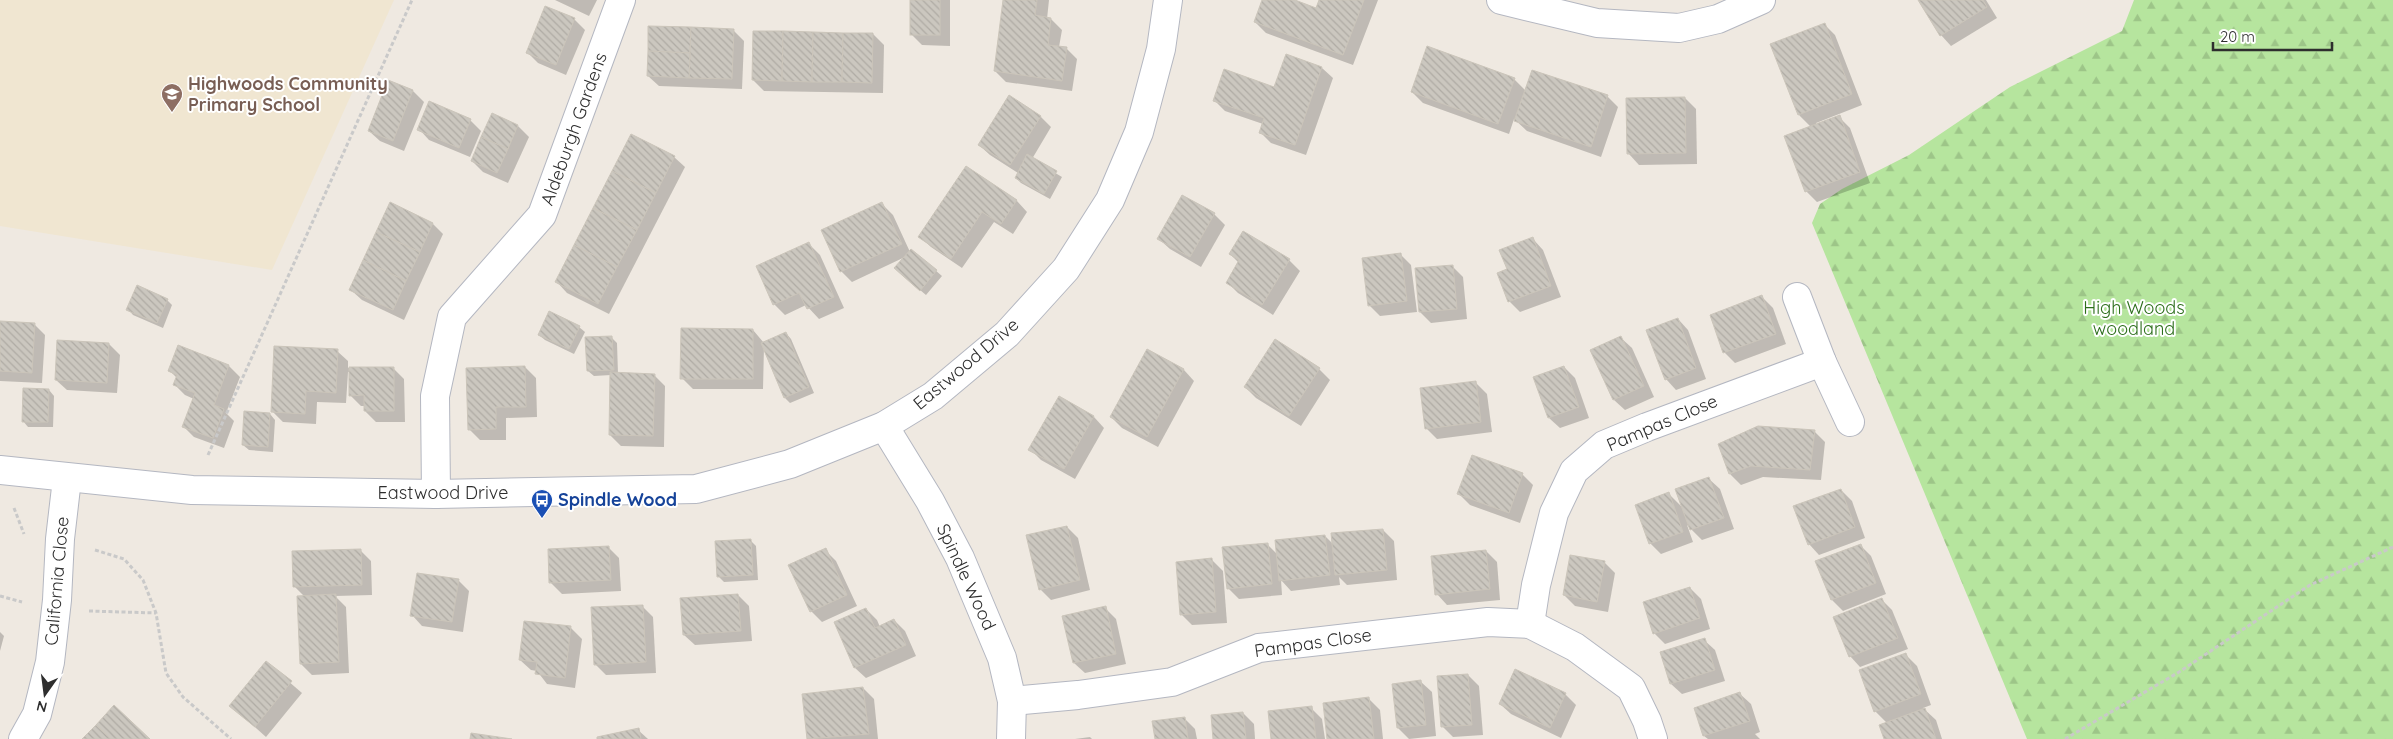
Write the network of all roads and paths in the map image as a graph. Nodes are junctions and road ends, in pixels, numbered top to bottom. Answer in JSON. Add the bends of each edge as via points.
{"nodes":[{"id":1,"x":412,"y":0,"type":"edge"},
{"id":2,"x":621,"y":0,"type":"edge"},
{"id":3,"x":1168,"y":0,"type":"edge"},
{"id":4,"x":1501,"y":0,"type":"edge"},
{"id":5,"x":1761,"y":0,"type":"edge"},
{"id":6,"x":1798,"y":296,"type":"dead end"},
{"id":7,"x":1822,"y":362,"type":"junction"},
{"id":8,"x":1850,"y":422,"type":"dead end"},
{"id":9,"x":884,"y":426,"type":"junction"},
{"id":10,"x":0,"y":470,"type":"edge"},
{"id":11,"x":67,"y":479,"type":"junction"},
{"id":12,"x":192,"y":490,"type":"junction"},
{"id":13,"x":436,"y":494,"type":"junction"},
{"id":14,"x":60,"y":539,"type":"junction"},
{"id":15,"x":2393,"y":547,"type":"edge"},
{"id":16,"x":56,"y":610,"type":"junction"},
{"id":17,"x":156,"y":613,"type":"junction"},
{"id":18,"x":1530,"y":624,"type":"junction"},
{"id":19,"x":1012,"y":701,"type":"junction"},
{"id":20,"x":23,"y":739,"type":"edge"},
{"id":21,"x":231,"y":739,"type":"edge"},
{"id":22,"x":1011,"y":739,"type":"edge"},
{"id":23,"x":1653,"y":739,"type":"edge"},
{"id":24,"x":2065,"y":739,"type":"edge"}],
"edges":[{"from":1,"to":12,"type":"path"},
{"from":2,"to":13,"type":"street","name":"Aldeburgh Gardens","via":[[542,215],[452,317],[434,396]]},
{"from":3,"to":9,"type":"street","name":"Eastwood Drive","via":[[1161,49],[1139,132],[1110,200],[1066,269],[1008,334],[933,396]]},
{"from":4,"to":5,"type":"street","via":[[1597,23],[1679,28],[1718,19]]},
{"from":6,"to":7,"type":"street"},
{"from":7,"to":8,"type":"street"},
{"from":7,"to":18,"type":"street","name":"Pampas Close","via":[[1638,430],[1604,445],[1574,471],[1554,513]]},
{"from":9,"to":13,"type":"street","name":"Eastwood Drive","via":[[790,464],[696,488]]},
{"from":9,"to":19,"type":"street","name":"Spindle Wood","via":[[960,558],[1002,658]]},
{"from":10,"to":11,"type":"street","name":"Eastwood Drive"},
{"from":11,"to":12,"type":"street","name":"Eastwood Drive","via":[[98,479]]},
{"from":11,"to":14,"type":"street","name":"California Close"},
{"from":12,"to":13,"type":"street","name":"Eastwood Drive"},
{"from":14,"to":16,"type":"street","name":"California Close"},
{"from":14,"to":17,"type":"path","via":[[124,559],[143,580]]},
{"from":15,"to":24,"type":"path","via":[[2310,585],[2179,672]]},
{"from":16,"to":17,"type":"path"},
{"from":16,"to":20,"type":"street","name":"California Close","via":[[50,662],[37,714]]},
{"from":17,"to":21,"type":"path","via":[[166,673],[184,697]]},
{"from":18,"to":19,"type":"street","name":"Pampas Close","via":[[1488,622],[1259,648],[1172,682],[1078,696]]},
{"from":18,"to":23,"type":"street","name":"Pampas Close","via":[[1575,647],[1631,688]]},
{"from":19,"to":22,"type":"street","name":"Spindle Wood"}]}
